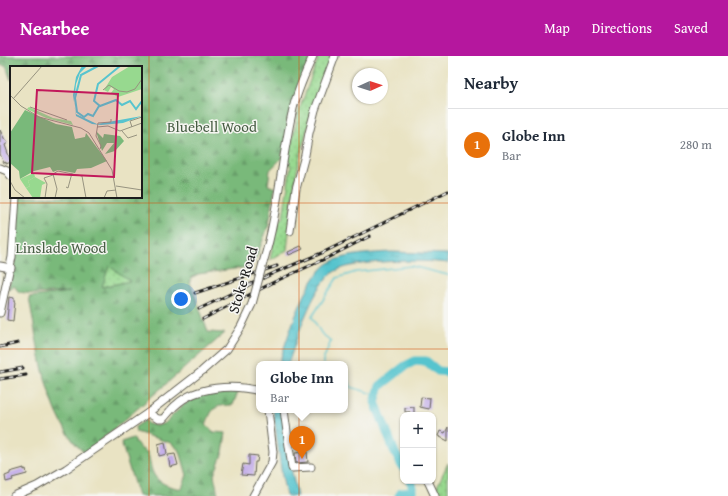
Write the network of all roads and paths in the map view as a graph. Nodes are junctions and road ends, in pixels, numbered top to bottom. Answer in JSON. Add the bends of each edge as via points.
{"nodes":[{"id":1,"x":313,"y":56,"type":"edge"},
{"id":2,"x":335,"y":56,"type":"edge"},
{"id":3,"x":0,"y":168,"type":"edge"},
{"id":4,"x":10,"y":175,"type":"edge"},
{"id":5,"x":16,"y":198,"type":"edge"},
{"id":6,"x":290,"y":231,"type":"dead end"},
{"id":7,"x":0,"y":266,"type":"edge"},
{"id":8,"x":11,"y":268,"type":"junction"},
{"id":9,"x":0,"y":313,"type":"edge"},
{"id":10,"x":256,"y":391,"type":"edge"},
{"id":11,"x":148,"y":412,"type":"junction"},
{"id":12,"x":268,"y":413,"type":"edge"},
{"id":13,"x":284,"y":413,"type":"edge"},
{"id":14,"x":311,"y":467,"type":"dead end"},
{"id":15,"x":429,"y":484,"type":"edge"},
{"id":16,"x":14,"y":496,"type":"edge"},
{"id":17,"x":253,"y":496,"type":"edge"},
{"id":18,"x":435,"y":496,"type":"edge"}],
"edges":[{"from":1,"to":11,"type":"street","name":"Stoke Road","bridge":true,"via":[[292,111],[274,217],[252,304],[227,349]]},
{"from":2,"to":6,"type":"street","via":[[309,133],[296,189]]},
{"from":3,"to":4,"type":"street"},
{"from":5,"to":8,"type":"street"},
{"from":7,"to":8,"type":"street"},
{"from":8,"to":9,"type":"street"},
{"from":10,"to":11,"type":"street","via":[[233,387],[215,388],[186,398],[163,419],[158,420]]},
{"from":11,"to":16,"type":"street","name":"Stoke Road","via":[[64,471]]},
{"from":12,"to":17,"type":"street","via":[[272,462]]},
{"from":13,"to":14,"type":"street","via":[[292,468]]},
{"from":15,"to":18,"type":"street"}]}
